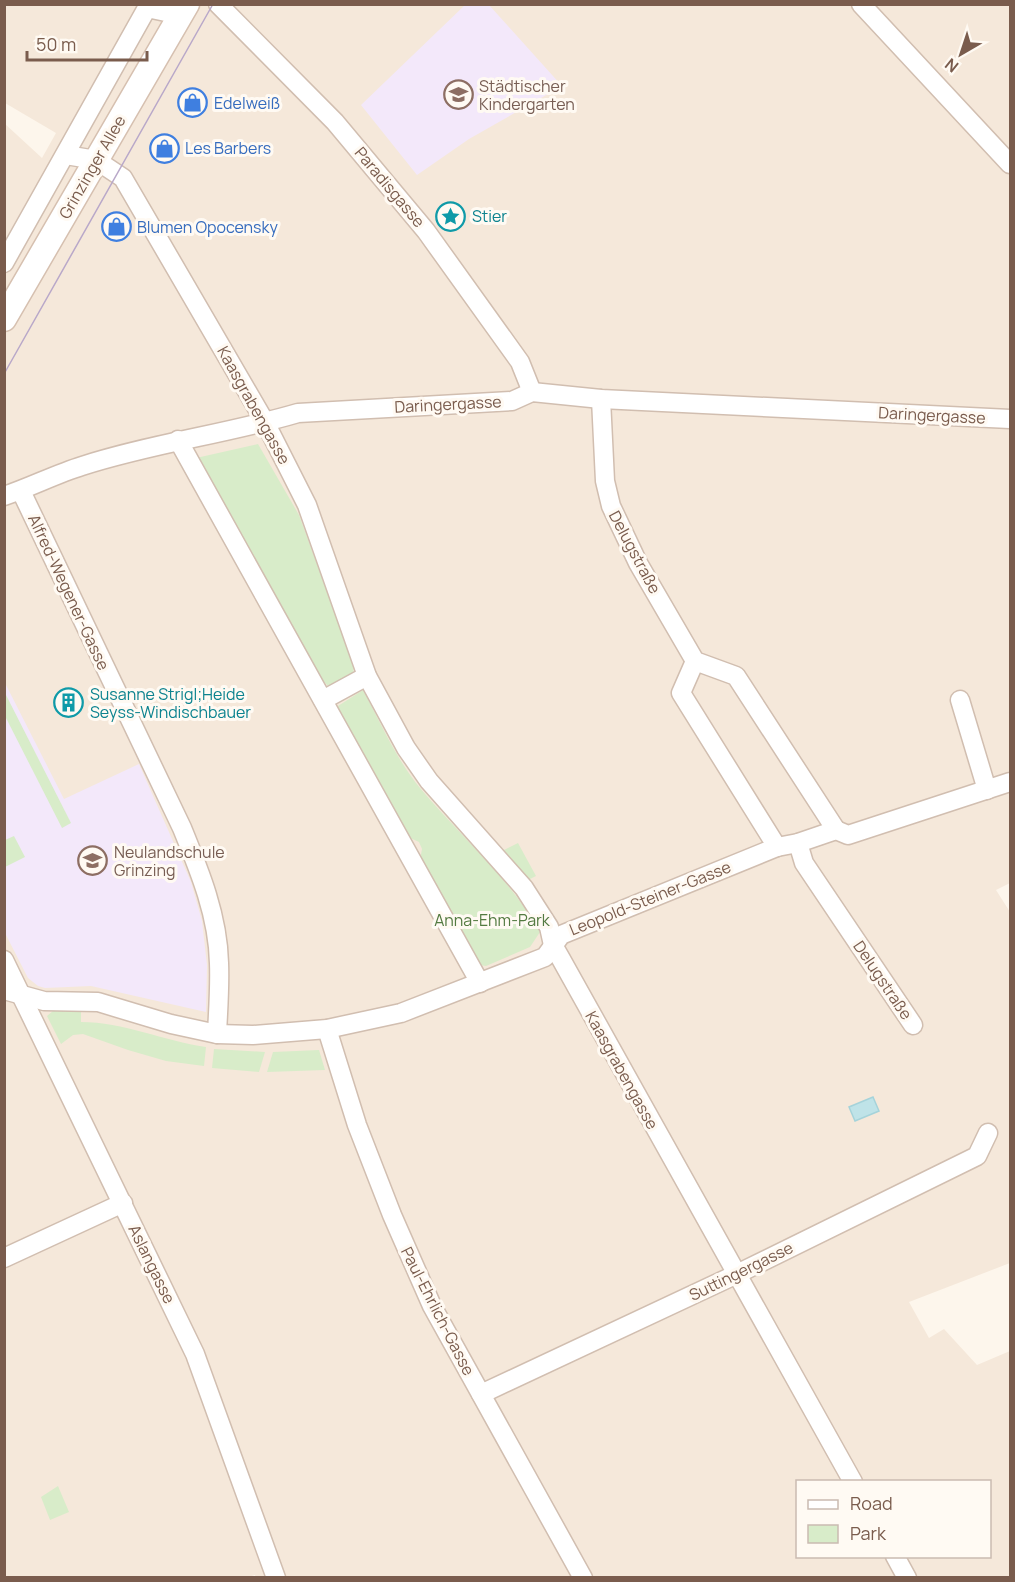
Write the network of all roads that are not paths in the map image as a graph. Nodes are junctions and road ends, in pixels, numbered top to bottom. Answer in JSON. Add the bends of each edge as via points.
{"nodes":[{"id":1,"x":218,"y":4,"type":"edge"},
{"id":2,"x":861,"y":4,"type":"edge"},
{"id":3,"x":183,"y":10,"type":"edge"},
{"id":4,"x":66,"y":155,"type":"junction"},
{"id":5,"x":96,"y":160,"type":"junction"},
{"id":6,"x":1011,"y":164,"type":"edge"},
{"id":7,"x":4,"y":263,"type":"edge"},
{"id":8,"x":4,"y":319,"type":"edge"},
{"id":9,"x":532,"y":392,"type":"junction"},
{"id":10,"x":601,"y":399,"type":"junction"},
{"id":11,"x":1011,"y":419,"type":"edge"},
{"id":12,"x":265,"y":422,"type":"junction"},
{"id":13,"x":178,"y":440,"type":"junction"},
{"id":14,"x":13,"y":493,"type":"edge"},
{"id":15,"x":695,"y":661,"type":"junction"},
{"id":16,"x":368,"y":676,"type":"junction"},
{"id":17,"x":324,"y":700,"type":"junction"},
{"id":18,"x":960,"y":700,"type":"dead end"},
{"id":19,"x":1011,"y":782,"type":"edge"},
{"id":20,"x":987,"y":790,"type":"junction"},
{"id":21,"x":836,"y":830,"type":"junction"},
{"id":22,"x":798,"y":843,"type":"junction"},
{"id":23,"x":777,"y":847,"type":"junction"},
{"id":24,"x":553,"y":945,"type":"junction"},
{"id":25,"x":4,"y":960,"type":"edge"},
{"id":26,"x":480,"y":983,"type":"junction"},
{"id":27,"x":13,"y":993,"type":"edge"},
{"id":28,"x":913,"y":1025,"type":"dead end"},
{"id":29,"x":327,"y":1029,"type":"junction"},
{"id":30,"x":217,"y":1034,"type":"junction"},
{"id":31,"x":988,"y":1133,"type":"dead end"},
{"id":32,"x":123,"y":1203,"type":"junction"},
{"id":33,"x":4,"y":1258,"type":"edge"},
{"id":34,"x":737,"y":1274,"type":"junction"},
{"id":35,"x":481,"y":1394,"type":"junction"},
{"id":36,"x":852,"y":1480,"type":"edge"},
{"id":37,"x":896,"y":1558,"type":"edge"},
{"id":38,"x":276,"y":1578,"type":"edge"},
{"id":39,"x":583,"y":1578,"type":"edge"},
{"id":40,"x":907,"y":1578,"type":"edge"}],
"edges":[{"from":1,"to":9,"type":"street","name":"Paradisgasse","via":[[335,122],[426,231],[520,362]]},
{"from":2,"to":6,"type":"street"},
{"from":3,"to":4,"type":"street","name":"Grinzinger Allee","via":[[147,8]]},
{"from":3,"to":5,"type":"street","name":"Grinzinger Allee"},
{"from":4,"to":5,"type":"street"},
{"from":4,"to":7,"type":"street","name":"Grinzinger Allee"},
{"from":5,"to":8,"type":"street","name":"Grinzinger Allee"},
{"from":5,"to":12,"type":"street","name":"Kaasgrabengasse","via":[[123,178]]},
{"from":9,"to":10,"type":"street","name":"Daringergasse"},
{"from":9,"to":12,"type":"street","name":"Daringergasse","via":[[512,401],[298,413]]},
{"from":10,"to":11,"type":"street","name":"Daringergasse"},
{"from":10,"to":15,"type":"street","name":"Delugstraße","via":[[603,466],[611,506],[638,563]]},
{"from":12,"to":13,"type":"street","name":"Daringergasse"},
{"from":12,"to":16,"type":"street","name":"Kaasgrabengasse","via":[[307,505]]},
{"from":13,"to":14,"type":"street","name":"Daringergasse","via":[[81,466]]},
{"from":13,"to":17,"type":"street"},
{"from":14,"to":30,"type":"street","name":"Alfred-Wegener-Gasse","via":[[177,819],[200,874],[212,912],[219,963]]},
{"from":15,"to":21,"type":"street","via":[[736,676]]},
{"from":15,"to":23,"type":"street","via":[[681,693]]},
{"from":16,"to":17,"type":"street"},
{"from":16,"to":24,"type":"street","name":"Kaasgrabengasse","via":[[406,748],[429,780],[524,888],[549,927]]},
{"from":17,"to":26,"type":"street"},
{"from":18,"to":20,"type":"street"},
{"from":19,"to":20,"type":"street","name":"Leopold-Steiner-Gasse"},
{"from":20,"to":21,"type":"street","name":"Leopold-Steiner-Gasse","via":[[848,835]]},
{"from":21,"to":22,"type":"street","name":"Leopold-Steiner-Gasse"},
{"from":22,"to":23,"type":"street","name":"Leopold-Steiner-Gasse"},
{"from":22,"to":28,"type":"street","name":"Delugstraße","via":[[804,863]]},
{"from":23,"to":24,"type":"street","name":"Leopold-Steiner-Gasse","via":[[561,934]]},
{"from":24,"to":26,"type":"street","name":"Leopold-Steiner-Gasse","via":[[545,957]]},
{"from":24,"to":34,"type":"street","name":"Kaasgrabengasse"},
{"from":25,"to":27,"type":"street","name":"Aslangasse"},
{"from":26,"to":29,"type":"street","name":"Leopold-Steiner-Gasse","via":[[401,1013]]},
{"from":27,"to":30,"type":"street","name":"Leopold-Steiner-Gasse","via":[[44,1001],[98,1002]]},
{"from":27,"to":32,"type":"street","name":"Aslangasse"},
{"from":29,"to":30,"type":"street","name":"Leopold-Steiner-Gasse"},
{"from":29,"to":35,"type":"street","name":"Paul-Ehrlich-Gasse","via":[[357,1125],[392,1215],[432,1306]]},
{"from":31,"to":34,"type":"street","name":"Suttingergasse","via":[[977,1156]]},
{"from":32,"to":33,"type":"street"},
{"from":32,"to":38,"type":"street","name":"Aslangasse","via":[[195,1354]]},
{"from":34,"to":35,"type":"street","name":"Suttingergasse"},
{"from":34,"to":36,"type":"street","name":"Kaasgrabengasse"},
{"from":35,"to":39,"type":"street","name":"Paul-Ehrlich-Gasse"},
{"from":37,"to":40,"type":"street"}]}
